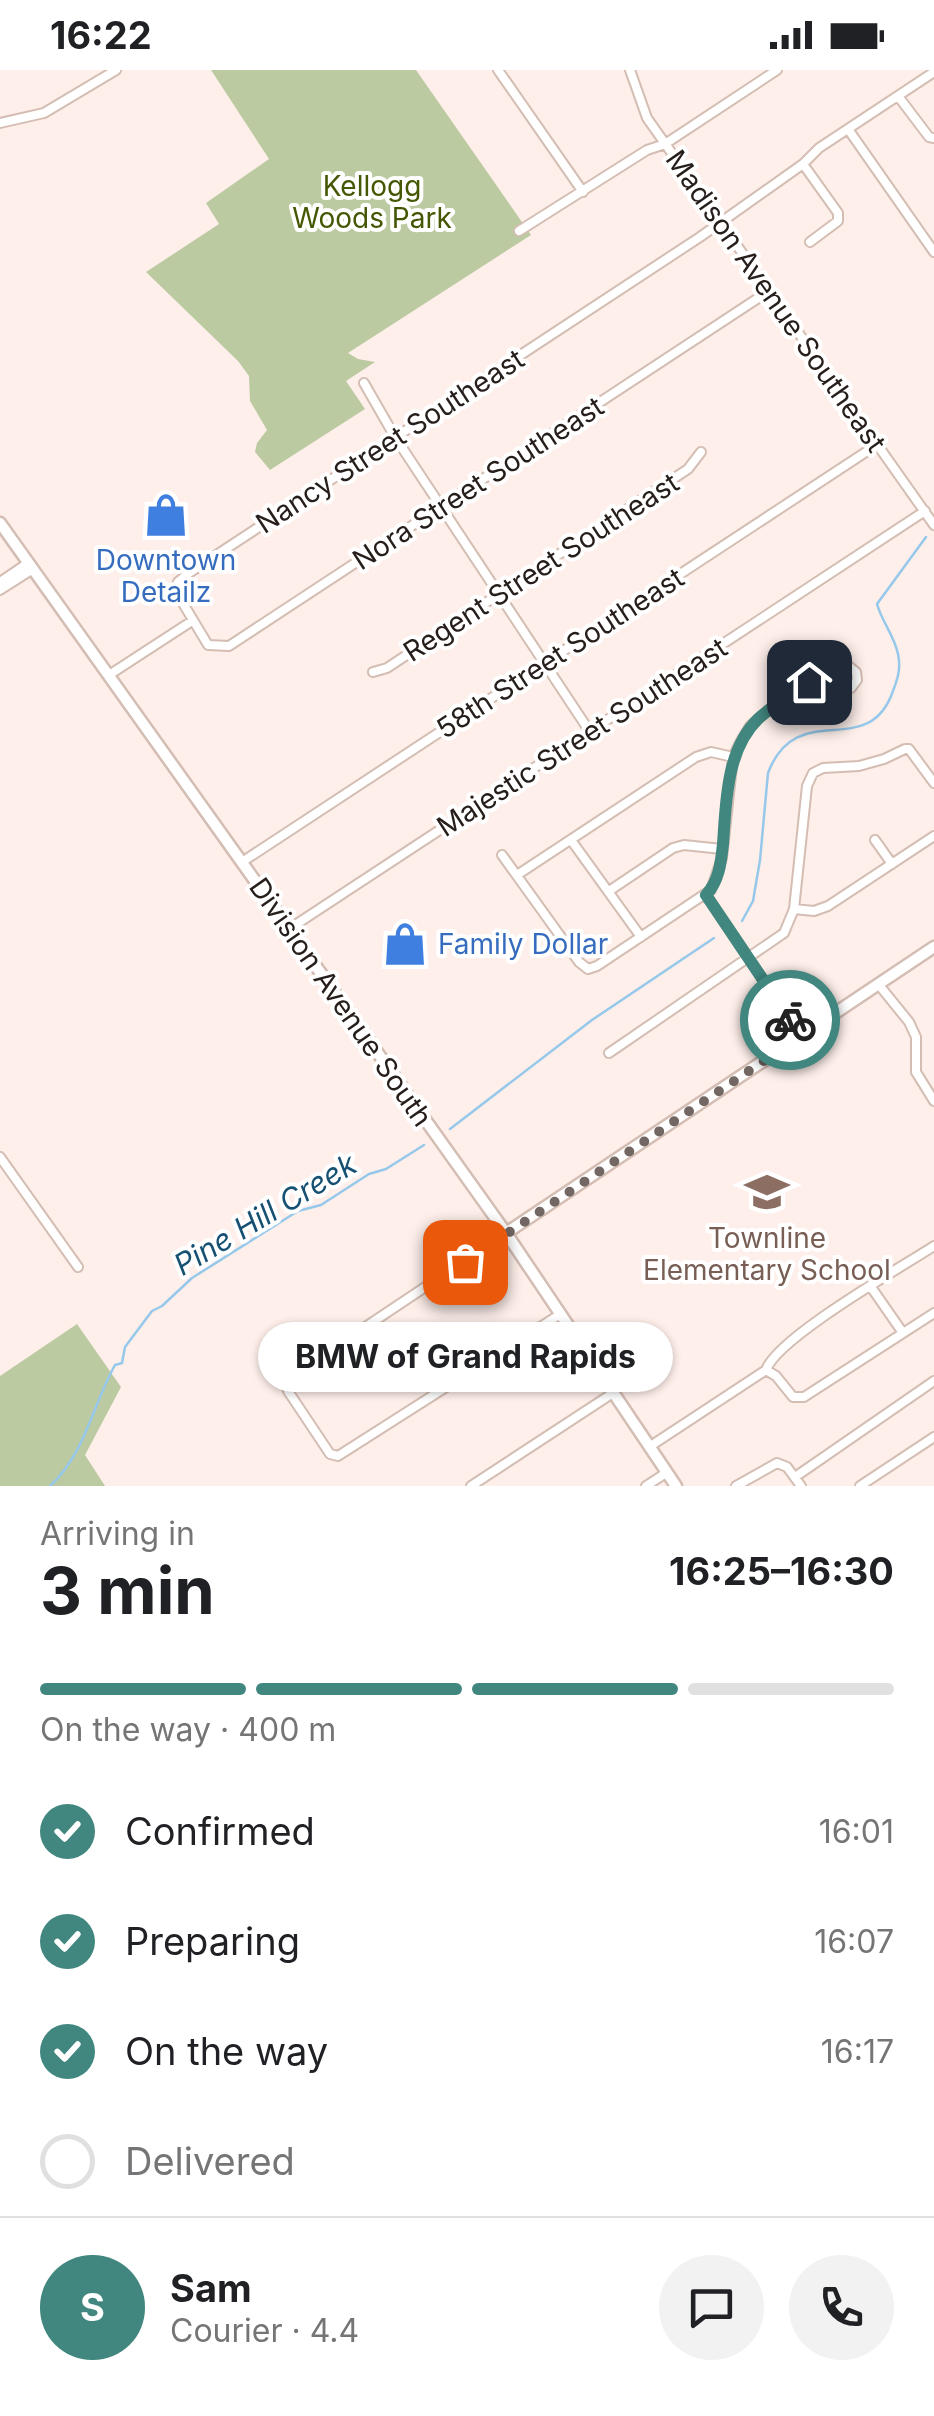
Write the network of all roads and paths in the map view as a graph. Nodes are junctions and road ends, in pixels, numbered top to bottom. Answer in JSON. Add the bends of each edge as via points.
{"nodes":[{"id":1,"x":116,"y":70,"type":"edge"},
{"id":2,"x":498,"y":70,"type":"edge"},
{"id":3,"x":630,"y":70,"type":"edge"},
{"id":4,"x":778,"y":70,"type":"edge"},
{"id":5,"x":934,"y":72,"type":"edge"},
{"id":6,"x":898,"y":96,"type":"junction"},
{"id":7,"x":0,"y":123,"type":"edge"},
{"id":8,"x":848,"y":129,"type":"junction"},
{"id":9,"x":934,"y":138,"type":"edge"},
{"id":10,"x":665,"y":144,"type":"junction"},
{"id":11,"x":803,"y":164,"type":"junction"},
{"id":12,"x":584,"y":192,"type":"junction"},
{"id":13,"x":720,"y":222,"type":"junction"},
{"id":14,"x":519,"y":232,"type":"dead end"},
{"id":15,"x":810,"y":242,"type":"dead end"},
{"id":16,"x":934,"y":252,"type":"edge"},
{"id":17,"x":769,"y":291,"type":"junction"},
{"id":18,"x":364,"y":383,"type":"dead end"},
{"id":19,"x":395,"y":437,"type":"junction"},
{"id":20,"x":878,"y":444,"type":"junction"},
{"id":21,"x":702,"y":452,"type":"dead end"},
{"id":22,"x":442,"y":507,"type":"junction"},
{"id":23,"x":924,"y":512,"type":"junction"},
{"id":24,"x":0,"y":523,"type":"edge"},
{"id":25,"x":934,"y":525,"type":"edge"},
{"id":26,"x":30,"y":566,"type":"junction"},
{"id":27,"x":0,"y":582,"type":"edge"},
{"id":28,"x":0,"y":590,"type":"edge"},
{"id":29,"x":499,"y":594,"type":"junction"},
{"id":30,"x":192,"y":621,"type":"junction"},
{"id":31,"x":545,"y":664,"type":"junction"},
{"id":32,"x":373,"y":672,"type":"dead end"},
{"id":33,"x":109,"y":675,"type":"junction"},
{"id":34,"x":785,"y":699,"type":"junction"},
{"id":35,"x":590,"y":732,"type":"junction"},
{"id":36,"x":733,"y":758,"type":"junction"},
{"id":37,"x":934,"y":783,"type":"edge"},
{"id":38,"x":934,"y":836,"type":"edge"},
{"id":39,"x":572,"y":840,"type":"junction"},
{"id":40,"x":875,"y":840,"type":"dead end"},
{"id":41,"x":722,"y":849,"type":"junction"},
{"id":42,"x":502,"y":855,"type":"dead end"},
{"id":43,"x":242,"y":862,"type":"junction"},
{"id":44,"x":892,"y":864,"type":"junction"},
{"id":45,"x":517,"y":875,"type":"junction"},
{"id":46,"x":609,"y":891,"type":"junction"},
{"id":47,"x":706,"y":895,"type":"junction"},
{"id":48,"x":794,"y":910,"type":"junction"},
{"id":49,"x":289,"y":929,"type":"junction"},
{"id":50,"x":641,"y":937,"type":"junction"},
{"id":51,"x":934,"y":948,"type":"edge"},
{"id":52,"x":750,"y":959,"type":"junction"},
{"id":53,"x":880,"y":985,"type":"junction"},
{"id":54,"x":801,"y":1036,"type":"junction"},
{"id":55,"x":608,"y":1053,"type":"dead end"},
{"id":56,"x":934,"y":1102,"type":"edge"},
{"id":57,"x":0,"y":1156,"type":"edge"},
{"id":58,"x":506,"y":1233,"type":"junction"},
{"id":59,"x":934,"y":1246,"type":"edge"},
{"id":60,"x":78,"y":1267,"type":"dead end"},
{"id":61,"x":871,"y":1287,"type":"junction"},
{"id":62,"x":560,"y":1314,"type":"junction"},
{"id":63,"x":934,"y":1314,"type":"edge"},
{"id":64,"x":903,"y":1334,"type":"junction"},
{"id":65,"x":766,"y":1370,"type":"junction"},
{"id":66,"x":934,"y":1381,"type":"edge"},
{"id":67,"x":613,"y":1394,"type":"junction"},
{"id":68,"x":934,"y":1437,"type":"edge"},
{"id":69,"x":649,"y":1447,"type":"junction"},
{"id":70,"x":666,"y":1473,"type":"junction"},
{"id":71,"x":795,"y":1477,"type":"junction"},
{"id":72,"x":471,"y":1486,"type":"edge"},
{"id":73,"x":646,"y":1486,"type":"edge"},
{"id":74,"x":676,"y":1486,"type":"edge"},
{"id":75,"x":736,"y":1486,"type":"edge"},
{"id":76,"x":801,"y":1486,"type":"edge"},
{"id":77,"x":860,"y":1486,"type":"edge"}],
"edges":[{"from":1,"to":7,"type":"street","via":[[44,114]]},
{"from":2,"to":12,"type":"street"},
{"from":3,"to":10,"type":"street","name":"Madison Avenue Southeast","via":[[647,118]]},
{"from":4,"to":10,"type":"street"},
{"from":5,"to":6,"type":"street","name":"Nancy Street Southeast"},
{"from":6,"to":8,"type":"street","name":"Nancy Street Southeast"},
{"from":6,"to":9,"type":"street"},
{"from":8,"to":11,"type":"street","name":"Nancy Street Southeast"},
{"from":8,"to":16,"type":"street"},
{"from":10,"to":12,"type":"street"},
{"from":10,"to":13,"type":"street","name":"Madison Avenue Southeast"},
{"from":11,"to":13,"type":"street","name":"Nancy Street Southeast"},
{"from":11,"to":15,"type":"street","via":[[838,213],[838,221]]},
{"from":12,"to":14,"type":"street"},
{"from":13,"to":17,"type":"street","name":"Madison Avenue Southeast"},
{"from":13,"to":19,"type":"street","name":"Nancy Street Southeast"},
{"from":17,"to":20,"type":"street","name":"Madison Avenue Southeast"},
{"from":17,"to":22,"type":"street","name":"Nora Street Southeast"},
{"from":18,"to":19,"type":"street"},
{"from":19,"to":22,"type":"street"},
{"from":19,"to":30,"type":"street","name":"Nancy Street Southeast","via":[[178,582],[175,590]]},
{"from":20,"to":23,"type":"street","name":"Madison Avenue Southeast"},
{"from":20,"to":31,"type":"street","name":"58th Street Southeast"},
{"from":21,"to":29,"type":"street","name":"Regent Street Southeast","via":[[688,469]]},
{"from":22,"to":29,"type":"street"},
{"from":22,"to":30,"type":"street","name":"Nora Street Southeast","via":[[229,646],[208,645]]},
{"from":23,"to":25,"type":"street","name":"Madison Avenue Southeast"},
{"from":23,"to":35,"type":"street","name":"Majestic Street Southeast"},
{"from":24,"to":26,"type":"main road","name":"Division Avenue South"},
{"from":26,"to":27,"type":"street"},
{"from":26,"to":28,"type":"street"},
{"from":26,"to":33,"type":"main road","name":"Division Avenue South"},
{"from":29,"to":31,"type":"street"},
{"from":29,"to":32,"type":"street","name":"Regent Street Southeast"},
{"from":30,"to":33,"type":"street"},
{"from":31,"to":35,"type":"street"},
{"from":31,"to":43,"type":"street","name":"58th Street Southeast"},
{"from":33,"to":43,"type":"main road","name":"Division Avenue South"},
{"from":34,"to":34,"type":"street","via":[[841,663],[856,672],[851,688]]},
{"from":34,"to":36,"type":"street","via":[[750,726]]},
{"from":35,"to":49,"type":"street","name":"Majestic Street Southeast"},
{"from":36,"to":39,"type":"street","via":[[710,752],[696,757]]},
{"from":36,"to":41,"type":"street"},
{"from":37,"to":48,"type":"street","via":[[910,749],[813,773]]},
{"from":38,"to":44,"type":"street"},
{"from":39,"to":45,"type":"street"},
{"from":39,"to":46,"type":"street"},
{"from":40,"to":44,"type":"street"},
{"from":41,"to":46,"type":"street","via":[[672,848]]},
{"from":41,"to":47,"type":"street"},
{"from":42,"to":45,"type":"street"},
{"from":43,"to":49,"type":"main road","name":"Division Avenue South"},
{"from":44,"to":48,"type":"street","via":[[828,906]]},
{"from":45,"to":50,"type":"street","via":[[588,969]]},
{"from":46,"to":50,"type":"street"},
{"from":47,"to":50,"type":"street"},
{"from":47,"to":52,"type":"street"},
{"from":48,"to":52,"type":"street","via":[[784,933]]},
{"from":49,"to":58,"type":"main road","name":"Division Avenue South"},
{"from":51,"to":53,"type":"main road"},
{"from":52,"to":54,"type":"street"},
{"from":52,"to":55,"type":"street"},
{"from":53,"to":54,"type":"main road"},
{"from":53,"to":56,"type":"street","via":[[916,1037],[916,1072]]},
{"from":54,"to":58,"type":"main road"},
{"from":57,"to":60,"type":"street"},
{"from":58,"to":62,"type":"main road","name":"Division Avenue South"},
{"from":58,"to":62,"type":"street","via":[[289,1378],[288,1391],[335,1456]]},
{"from":59,"to":61,"type":"street"},
{"from":61,"to":64,"type":"street"},
{"from":61,"to":65,"type":"street","via":[[779,1350]]},
{"from":62,"to":67,"type":"main road","name":"Division Avenue South"},
{"from":63,"to":64,"type":"street"},
{"from":64,"to":65,"type":"street","via":[[804,1397],[793,1397]]},
{"from":65,"to":69,"type":"street"},
{"from":66,"to":71,"type":"street"},
{"from":67,"to":69,"type":"main road","name":"Division Avenue South"},
{"from":67,"to":72,"type":"street"},
{"from":68,"to":77,"type":"street"},
{"from":69,"to":70,"type":"main road","name":"Division Avenue South"},
{"from":70,"to":73,"type":"street"},
{"from":70,"to":74,"type":"main road","name":"Division Avenue South"},
{"from":71,"to":75,"type":"street","via":[[777,1463]]},
{"from":71,"to":76,"type":"street"}]}
